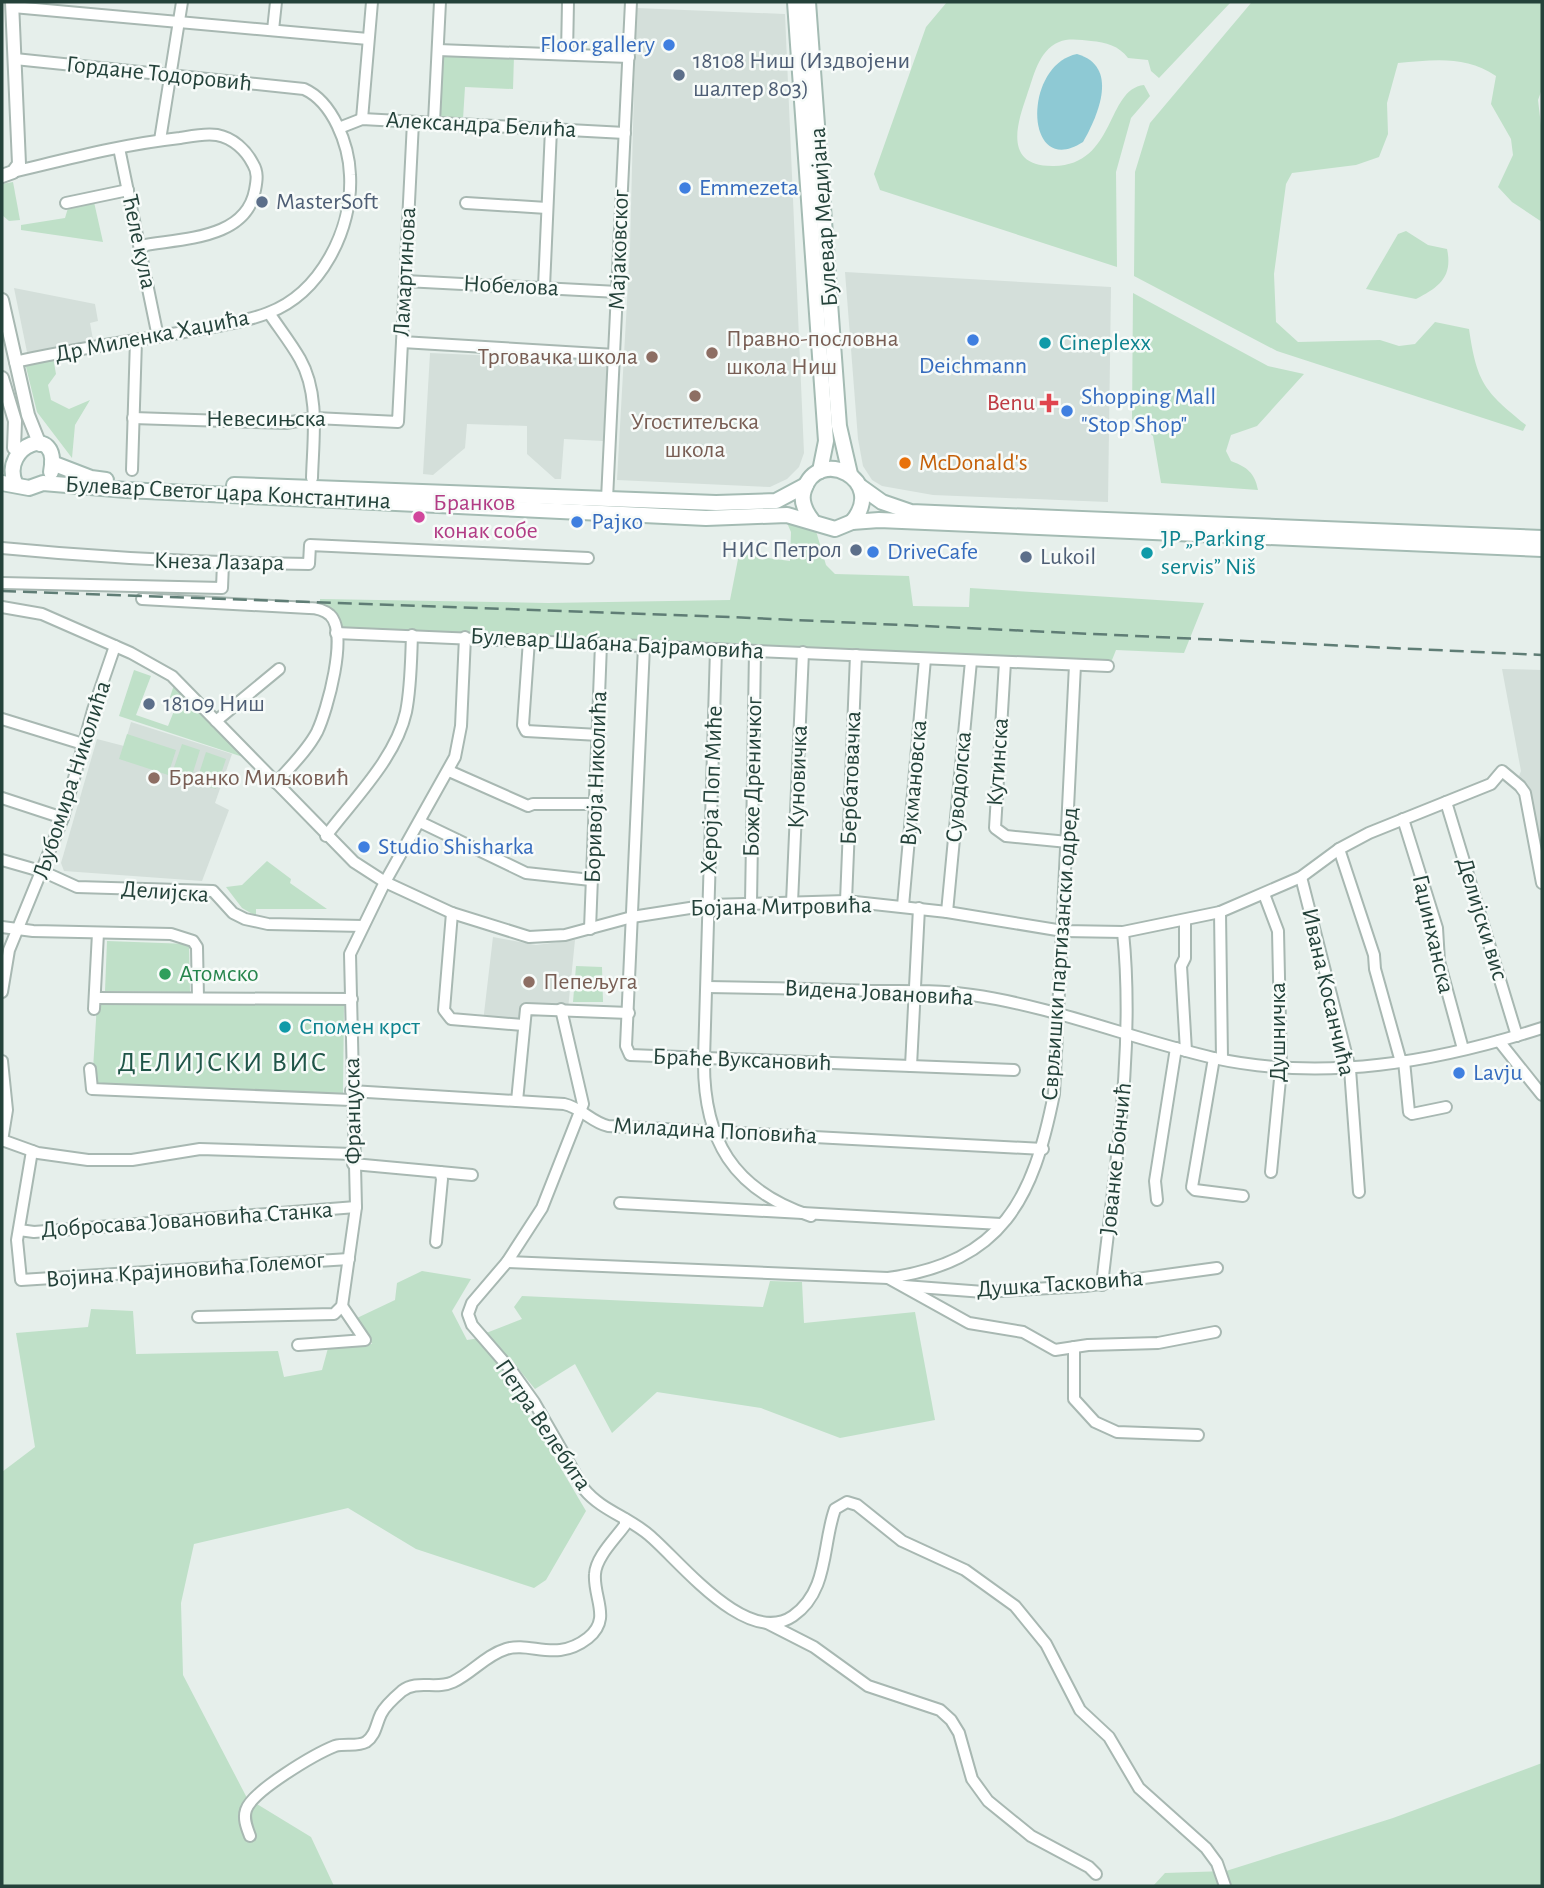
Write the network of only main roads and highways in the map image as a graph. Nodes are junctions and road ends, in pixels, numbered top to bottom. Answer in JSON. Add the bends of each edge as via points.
{"nodes":[{"id":1,"x":795,"y":2,"type":"edge"},
{"id":2,"x":808,"y":2,"type":"edge"},
{"id":3,"x":4,"y":463,"type":"edge"},
{"id":4,"x":52,"y":463,"type":"junction"},
{"id":5,"x":820,"y":471,"type":"junction"},
{"id":6,"x":850,"y":474,"type":"junction"},
{"id":7,"x":8,"y":483,"type":"edge"},
{"id":8,"x":43,"y":483,"type":"junction"},
{"id":9,"x":806,"y":485,"type":"junction"},
{"id":10,"x":861,"y":487,"type":"junction"},
{"id":11,"x":812,"y":520,"type":"junction"},
{"id":12,"x":852,"y":522,"type":"junction"},
{"id":13,"x":1542,"y":538,"type":"edge"},
{"id":14,"x":1542,"y":550,"type":"edge"}],
"edges":[{"from":1,"to":5,"type":"main road","name":"Булевар Медијана","via":[[826,441]]},
{"from":2,"to":6,"type":"main road","name":"Булевар Медијана","via":[[839,426]]},
{"from":3,"to":4,"type":"main road","via":[[14,448],[27,442],[40,445]]},
{"from":3,"to":7,"type":"main road"},
{"from":4,"to":8,"type":"main road"},
{"from":4,"to":9,"type":"main road","name":"Булевар Светог цара Константина","via":[[91,478],[128,482],[607,499],[765,502],[784,499]]},
{"from":5,"to":6,"type":"main road"},
{"from":5,"to":9,"type":"main road"},
{"from":6,"to":10,"type":"main road"},
{"from":7,"to":8,"type":"main road","name":"Булевар Светог цара Константина","via":[[29,488]]},
{"from":8,"to":11,"type":"main road","name":"Булевар Светог цара Константина","via":[[706,518],[787,514]]},
{"from":9,"to":11,"type":"main road","via":[[803,504]]},
{"from":10,"to":12,"type":"main road","via":[[862,506]]},
{"from":10,"to":13,"type":"main road","via":[[882,502],[911,512]]},
{"from":11,"to":12,"type":"main road","name":"Булевар Светог цара Константина","via":[[835,529]]},
{"from":12,"to":14,"type":"main road","name":"Булевар Светог цара Константина"}]}
